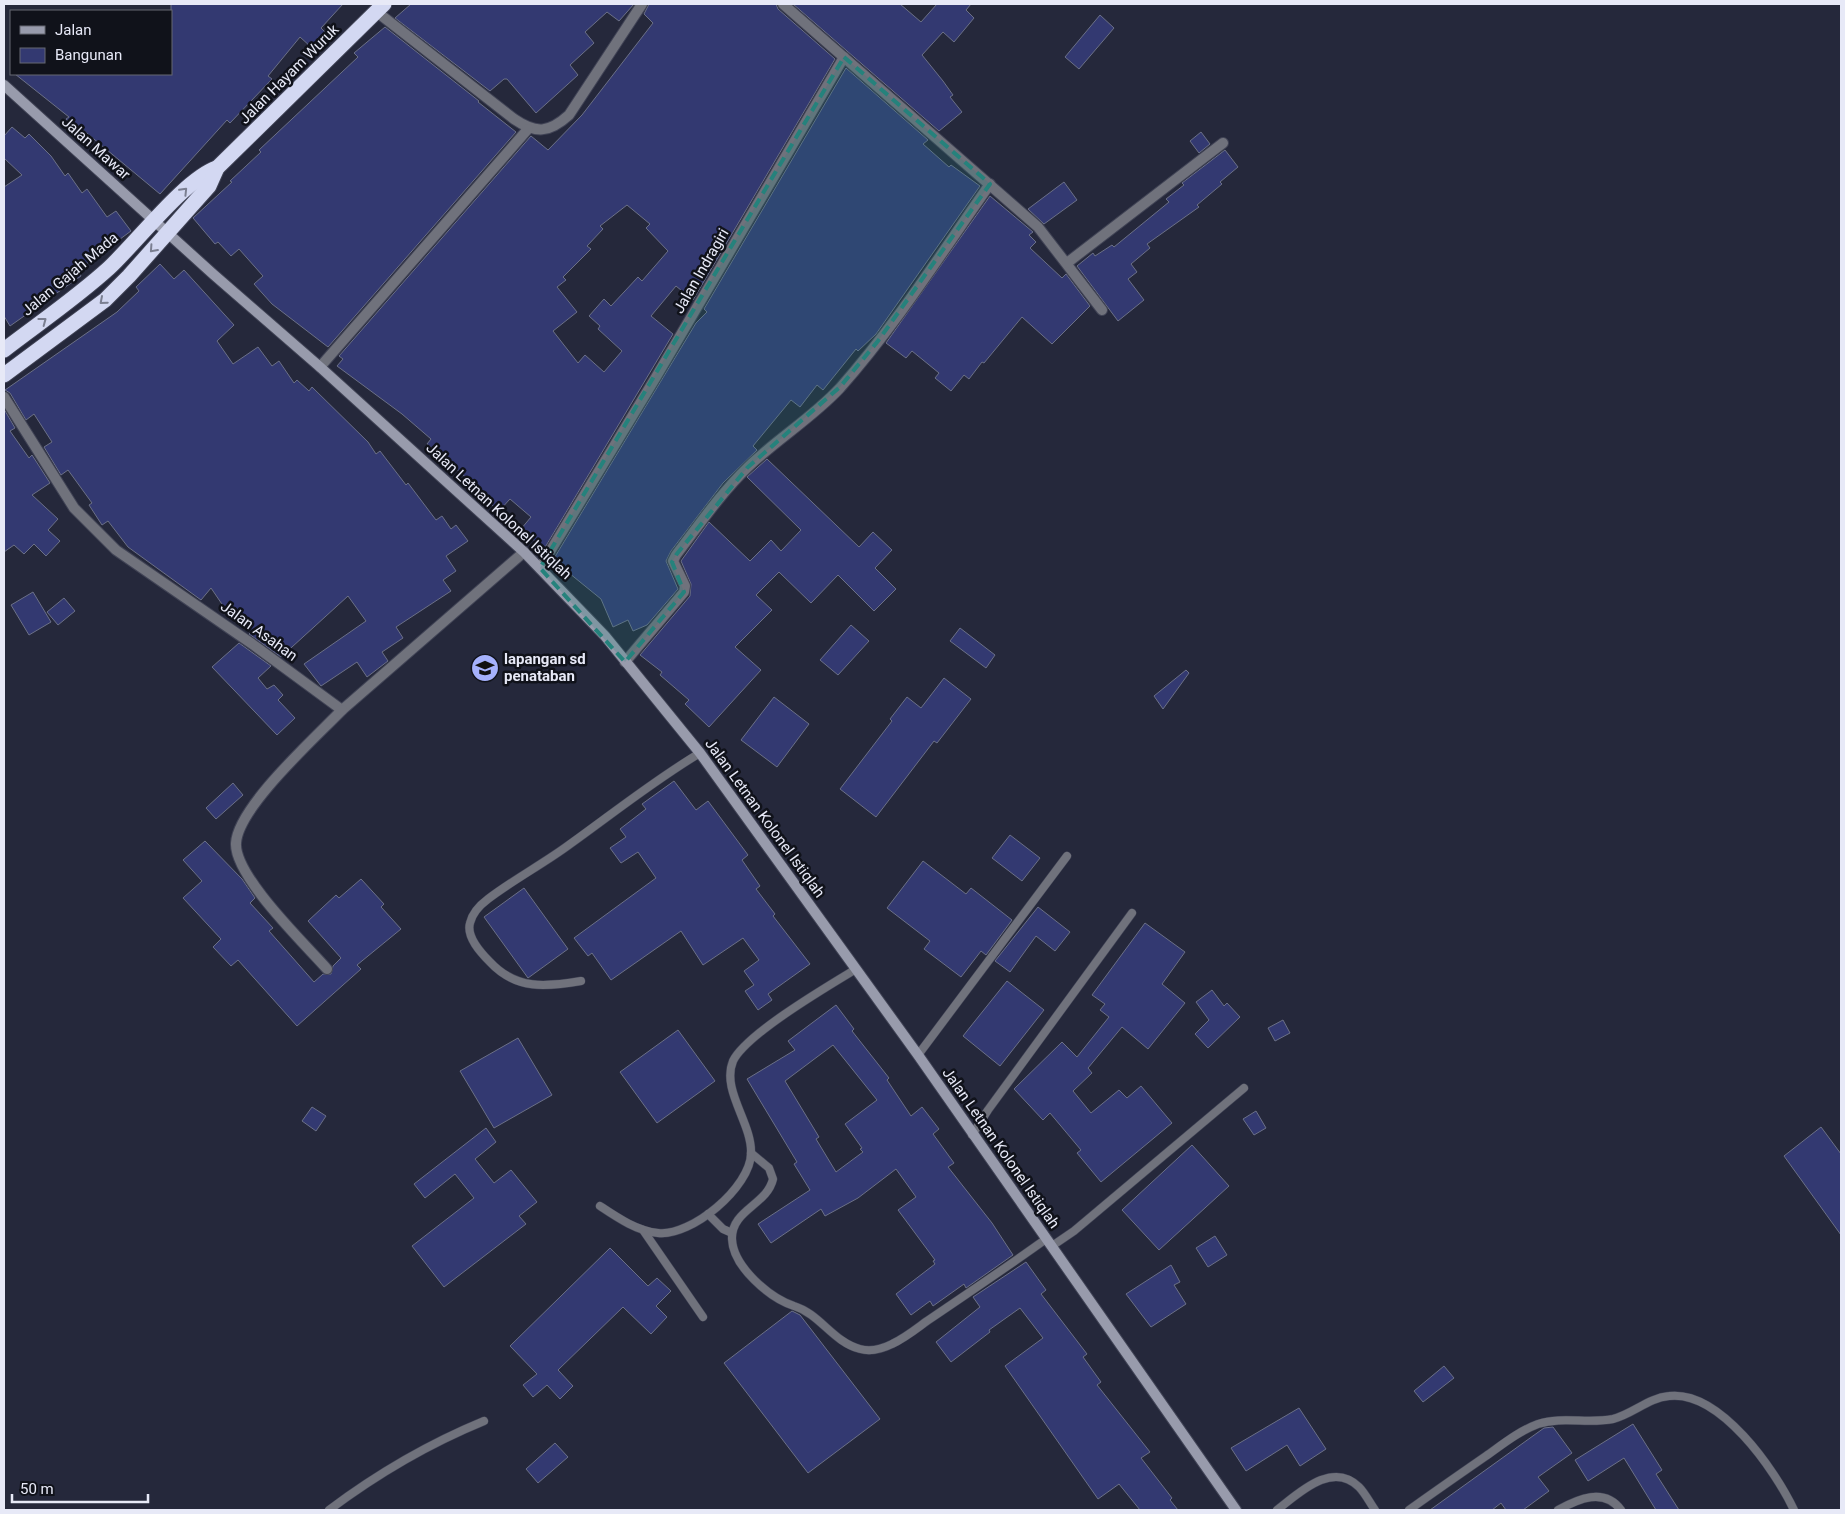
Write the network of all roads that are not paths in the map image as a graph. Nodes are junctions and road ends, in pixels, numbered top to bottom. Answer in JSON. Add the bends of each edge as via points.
{"nodes":[{"id":1,"x":642,"y":4,"type":"edge"},
{"id":2,"x":783,"y":4,"type":"edge"},
{"id":3,"x":380,"y":8,"type":"edge"},
{"id":4,"x":844,"y":57,"type":"junction"},
{"id":5,"x":4,"y":85,"type":"edge"},
{"id":6,"x":528,"y":129,"type":"junction"},
{"id":7,"x":1223,"y":143,"type":"dead end"},
{"id":8,"x":217,"y":168,"type":"junction"},
{"id":9,"x":990,"y":184,"type":"junction"},
{"id":10,"x":156,"y":221,"type":"junction"},
{"id":11,"x":168,"y":232,"type":"junction"},
{"id":12,"x":1067,"y":263,"type":"junction"},
{"id":13,"x":1102,"y":310,"type":"dead end"},
{"id":14,"x":4,"y":350,"type":"edge"},
{"id":15,"x":320,"y":367,"type":"junction"},
{"id":16,"x":4,"y":375,"type":"edge"},
{"id":17,"x":4,"y":396,"type":"edge"},
{"id":18,"x":524,"y":552,"type":"junction"},
{"id":19,"x":540,"y":568,"type":"junction"},
{"id":20,"x":625,"y":662,"type":"junction"},
{"id":21,"x":342,"y":710,"type":"junction"},
{"id":22,"x":700,"y":753,"type":"junction"},
{"id":23,"x":1067,"y":856,"type":"dead end"},
{"id":24,"x":1132,"y":913,"type":"dead end"},
{"id":25,"x":327,"y":968,"type":"dead end"},
{"id":26,"x":856,"y":969,"type":"junction"},
{"id":27,"x":581,"y":981,"type":"dead end"},
{"id":28,"x":918,"y":1055,"type":"junction"},
{"id":29,"x":1244,"y":1088,"type":"dead end"},
{"id":30,"x":972,"y":1135,"type":"junction"},
{"id":31,"x":752,"y":1153,"type":"junction"},
{"id":32,"x":600,"y":1206,"type":"dead end"},
{"id":33,"x":708,"y":1214,"type":"junction"},
{"id":34,"x":644,"y":1230,"type":"junction"},
{"id":35,"x":732,"y":1233,"type":"junction"},
{"id":36,"x":1049,"y":1242,"type":"junction"},
{"id":37,"x":703,"y":1317,"type":"dead end"},
{"id":38,"x":484,"y":1422,"type":"dead end"},
{"id":39,"x":329,"y":1510,"type":"edge"},
{"id":40,"x":1236,"y":1510,"type":"edge"},
{"id":41,"x":1276,"y":1510,"type":"edge"},
{"id":42,"x":1375,"y":1510,"type":"edge"},
{"id":43,"x":1409,"y":1510,"type":"edge"},
{"id":44,"x":1558,"y":1510,"type":"edge"},
{"id":45,"x":1621,"y":1510,"type":"edge"},
{"id":46,"x":1794,"y":1510,"type":"edge"}],
"edges":[{"from":1,"to":6,"type":"street","via":[[575,107],[563,120],[541,131]]},
{"from":2,"to":4,"type":"street"},
{"from":3,"to":6,"type":"street"},
{"from":3,"to":8,"type":"highway","name":"Jalan Hayam Wuruk"},
{"from":4,"to":9,"type":"street"},
{"from":4,"to":19,"type":"street","name":"Jalan Indragiri"},
{"from":5,"to":10,"type":"street","name":"Jalan Mawar"},
{"from":6,"to":15,"type":"street"},
{"from":7,"to":12,"type":"street"},
{"from":10,"to":8,"type":"highway","name":"Jalan Hayam Wuruk","one_way":true,"via":[[199,177]]},
{"from":8,"to":11,"type":"highway","name":"Jalan Hayam Wuruk","via":[[210,186]]},
{"from":9,"to":12,"type":"street","via":[[1038,227]]},
{"from":9,"to":20,"type":"street","via":[[878,341],[840,388],[747,468],[676,555],[674,565],[685,586],[684,592]]},
{"from":10,"to":11,"type":"street","name":"Jalan Mawar"},
{"from":14,"to":10,"type":"highway","name":"Jalan Gajah Mada","one_way":true,"via":[[85,289]]},
{"from":11,"to":15,"type":"street","name":"Jalan Letnan Kolonel Istiqlah"},
{"from":11,"to":16,"type":"highway","one_way":true,"via":[[86,316]]},
{"from":12,"to":13,"type":"street"},
{"from":15,"to":18,"type":"street","name":"Jalan Letnan Kolonel Istiqlah"},
{"from":17,"to":21,"type":"street","name":"Jalan Asahan","via":[[74,508],[116,550]]},
{"from":18,"to":19,"type":"street","name":"Jalan Letnan Kolonel Istiqlah"},
{"from":18,"to":21,"type":"street"},
{"from":19,"to":20,"type":"street","name":"Jalan Letnan Kolonel Istiqlah","via":[[605,636]]},
{"from":20,"to":22,"type":"street","name":"Jalan Letnan Kolonel Istiqlah"},
{"from":21,"to":25,"type":"street","via":[[255,802],[239,827],[236,845],[243,869],[262,896]]},
{"from":22,"to":26,"type":"street","name":"Jalan Letnan Kolonel Istiqlah"},
{"from":22,"to":27,"type":"lane","via":[[486,900],[472,917],[469,931],[475,943],[489,962],[511,979],[538,986]]},
{"from":23,"to":28,"type":"lane"},
{"from":24,"to":30,"type":"lane"},
{"from":26,"to":28,"type":"street","name":"Jalan Letnan Kolonel Istiqlah"},
{"from":26,"to":31,"type":"lane","via":[[752,1038],[738,1054],[730,1073]]},
{"from":28,"to":30,"type":"street","name":"Jalan Letnan Kolonel Istiqlah"},
{"from":29,"to":36,"type":"lane","via":[[1074,1232]]},
{"from":30,"to":36,"type":"street","name":"Jalan Letnan Kolonel Istiqlah"},
{"from":31,"to":33,"type":"lane","via":[[749,1167],[736,1189]]},
{"from":31,"to":35,"type":"lane","via":[[769,1168],[772,1186],[738,1218]]},
{"from":32,"to":34,"type":"lane"},
{"from":33,"to":34,"type":"lane","via":[[675,1232],[660,1234]]},
{"from":33,"to":35,"type":"lane"},
{"from":34,"to":37,"type":"lane"},
{"from":35,"to":36,"type":"lane","via":[[738,1258],[768,1294],[813,1314],[847,1344],[872,1351],[894,1344]]},
{"from":36,"to":40,"type":"street","name":"Jalan Letnan Kolonel Istiqlah"},
{"from":38,"to":39,"type":"lane","via":[[445,1437],[400,1462]]},
{"from":41,"to":42,"type":"lane","via":[[1314,1481],[1334,1477],[1360,1488]]},
{"from":43,"to":46,"type":"lane","via":[[1511,1438],[1538,1424],[1618,1418],[1657,1398],[1670,1396],[1696,1401],[1724,1417],[1764,1460]]},
{"from":44,"to":45,"type":"lane","via":[[1588,1497],[1600,1496]]}]}
